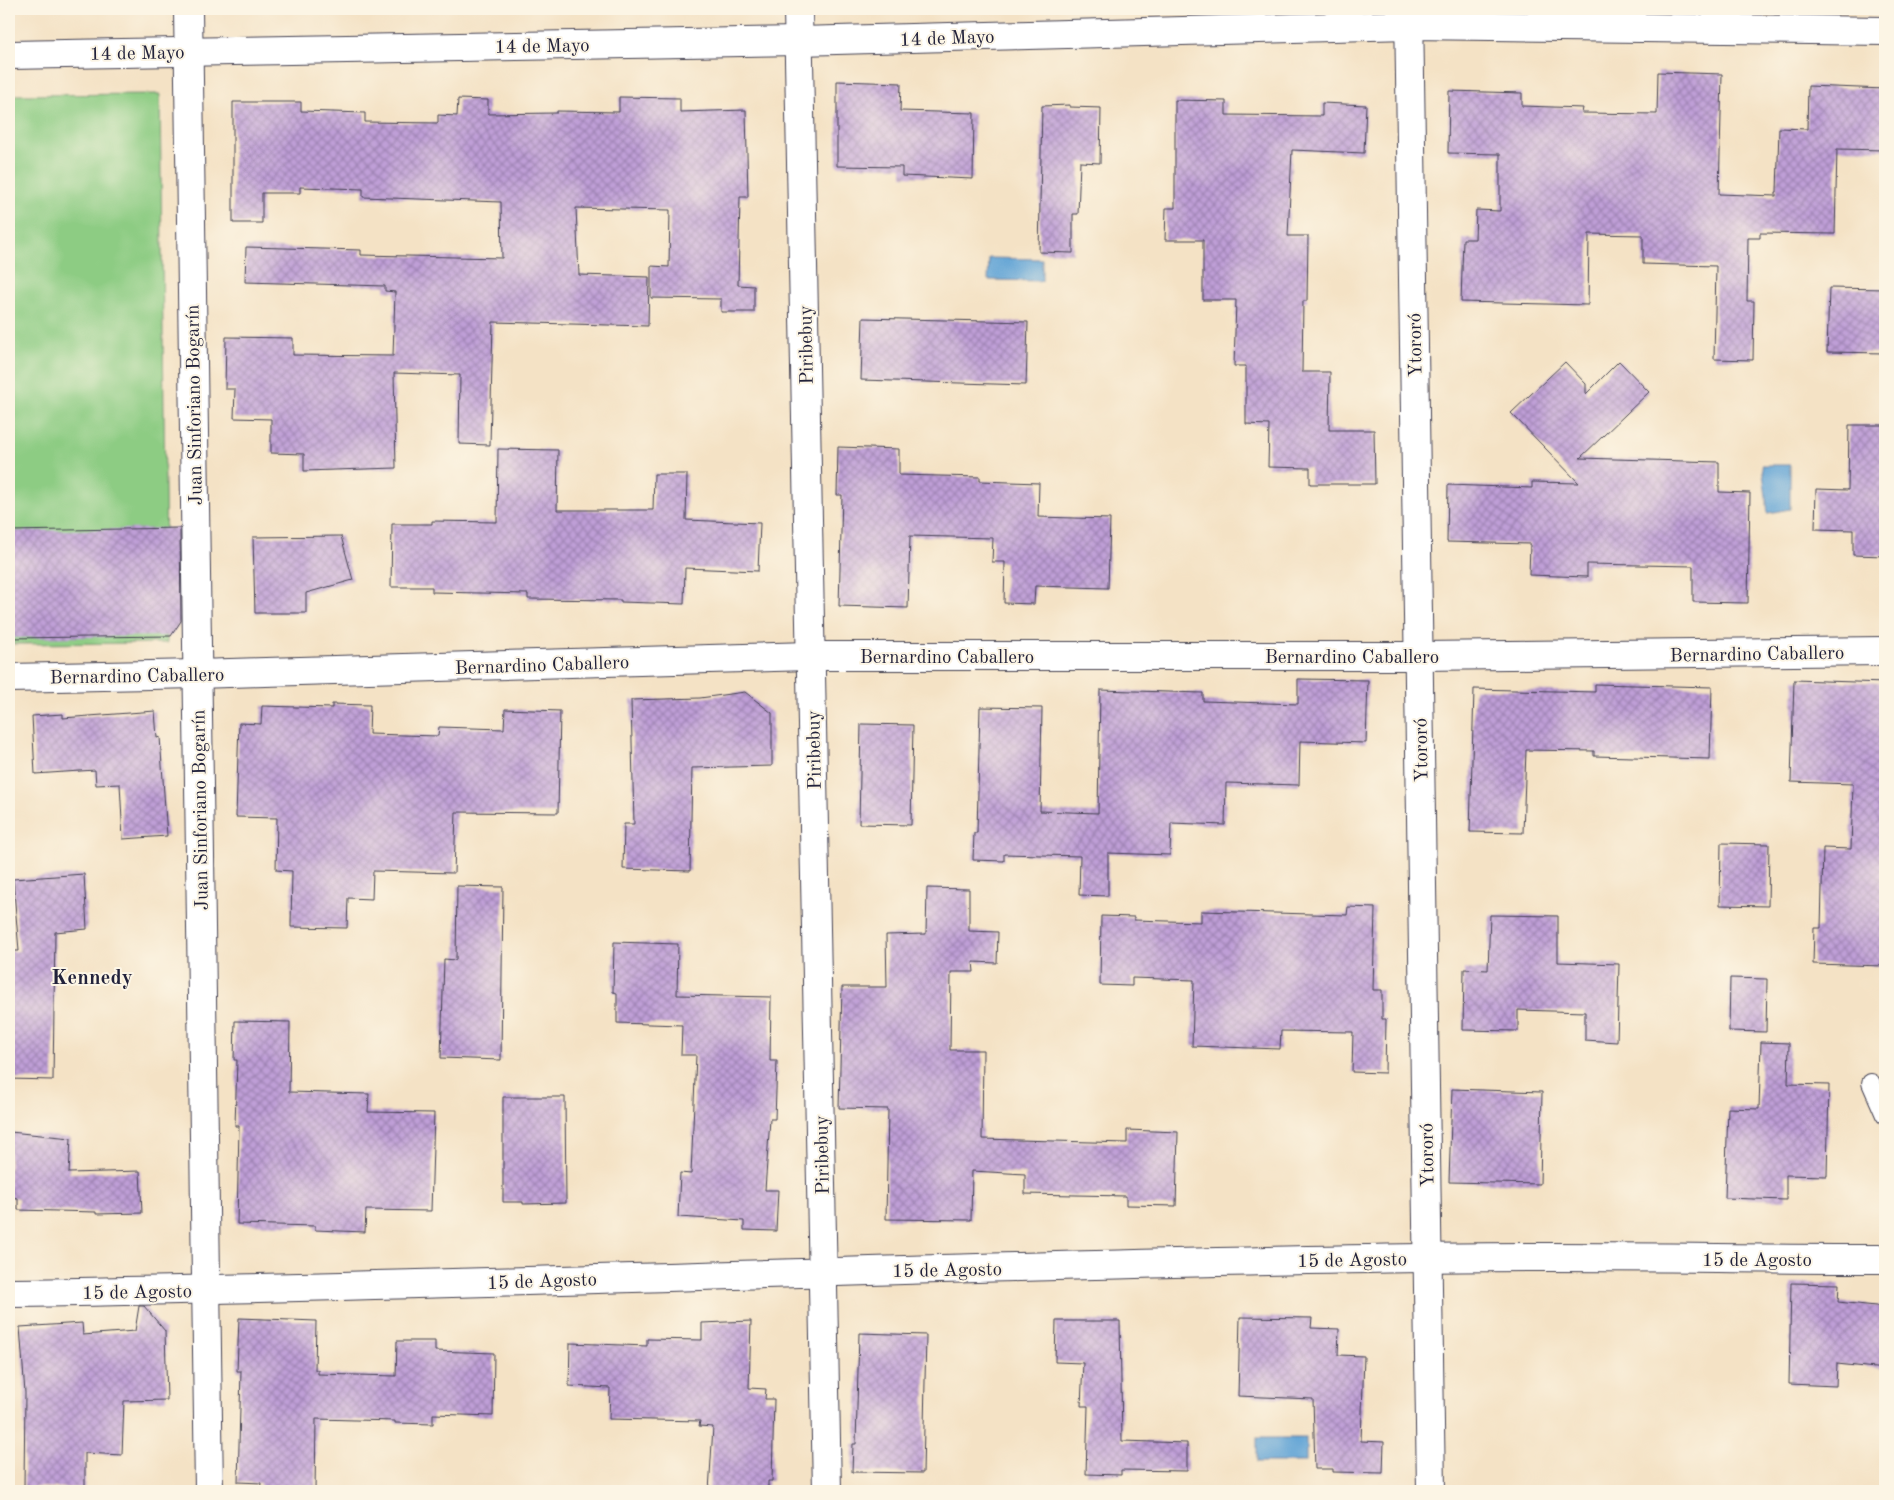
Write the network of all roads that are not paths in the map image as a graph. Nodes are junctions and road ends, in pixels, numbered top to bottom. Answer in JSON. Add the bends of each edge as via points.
{"nodes":[{"id":1,"x":188,"y":9,"type":"edge"},
{"id":2,"x":798,"y":9,"type":"edge"},
{"id":3,"x":1409,"y":17,"type":"edge"},
{"id":4,"x":1885,"y":31,"type":"edge"},
{"id":5,"x":799,"y":41,"type":"junction"},
{"id":6,"x":188,"y":51,"type":"junction"},
{"id":7,"x":9,"y":55,"type":"edge"},
{"id":8,"x":1885,"y":651,"type":"edge"},
{"id":9,"x":811,"y":656,"type":"junction"},
{"id":10,"x":1419,"y":656,"type":"junction"},
{"id":11,"x":197,"y":674,"type":"junction"},
{"id":12,"x":9,"y":678,"type":"edge"},
{"id":13,"x":1871,"y":1083,"type":"dead end"},
{"id":14,"x":1885,"y":1115,"type":"edge"},
{"id":15,"x":1427,"y":1258,"type":"junction"},
{"id":16,"x":1885,"y":1259,"type":"edge"},
{"id":17,"x":823,"y":1272,"type":"junction"},
{"id":18,"x":206,"y":1290,"type":"junction"},
{"id":19,"x":9,"y":1293,"type":"edge"},
{"id":20,"x":209,"y":1491,"type":"edge"},
{"id":21,"x":827,"y":1491,"type":"edge"},
{"id":22,"x":1431,"y":1491,"type":"edge"}],
"edges":[{"from":1,"to":6,"type":"street","name":"Juan Sinforiano Bogarín"},
{"from":2,"to":5,"type":"street","name":"Piribebuy"},
{"from":3,"to":4,"type":"street","name":"14 de Mayo"},
{"from":3,"to":5,"type":"street","name":"14 de Mayo"},
{"from":3,"to":10,"type":"street","name":"Ytororó"},
{"from":5,"to":6,"type":"street","name":"14 de Mayo"},
{"from":5,"to":9,"type":"street","name":"Piribebuy"},
{"from":6,"to":7,"type":"street","name":"14 de Mayo"},
{"from":6,"to":11,"type":"street","name":"Juan Sinforiano Bogarín"},
{"from":8,"to":10,"type":"street","name":"Bernardino Caballero"},
{"from":9,"to":10,"type":"street","name":"Bernardino Caballero"},
{"from":9,"to":11,"type":"street","name":"Bernardino Caballero"},
{"from":9,"to":17,"type":"street","name":"Piribebuy"},
{"from":10,"to":15,"type":"street","name":"Ytororó"},
{"from":11,"to":12,"type":"street","name":"Bernardino Caballero"},
{"from":11,"to":18,"type":"street","name":"Juan Sinforiano Bogarín"},
{"from":13,"to":14,"type":"lane"},
{"from":15,"to":16,"type":"street","name":"15 de Agosto"},
{"from":15,"to":17,"type":"street","name":"15 de Agosto"},
{"from":15,"to":22,"type":"street","name":"Ytororó"},
{"from":17,"to":18,"type":"street","name":"15 de Agosto"},
{"from":17,"to":21,"type":"street","name":"Piribebuy"},
{"from":18,"to":19,"type":"street","name":"15 de Agosto"},
{"from":18,"to":20,"type":"street","name":"Juan Sinforiano Bogarín"}]}
